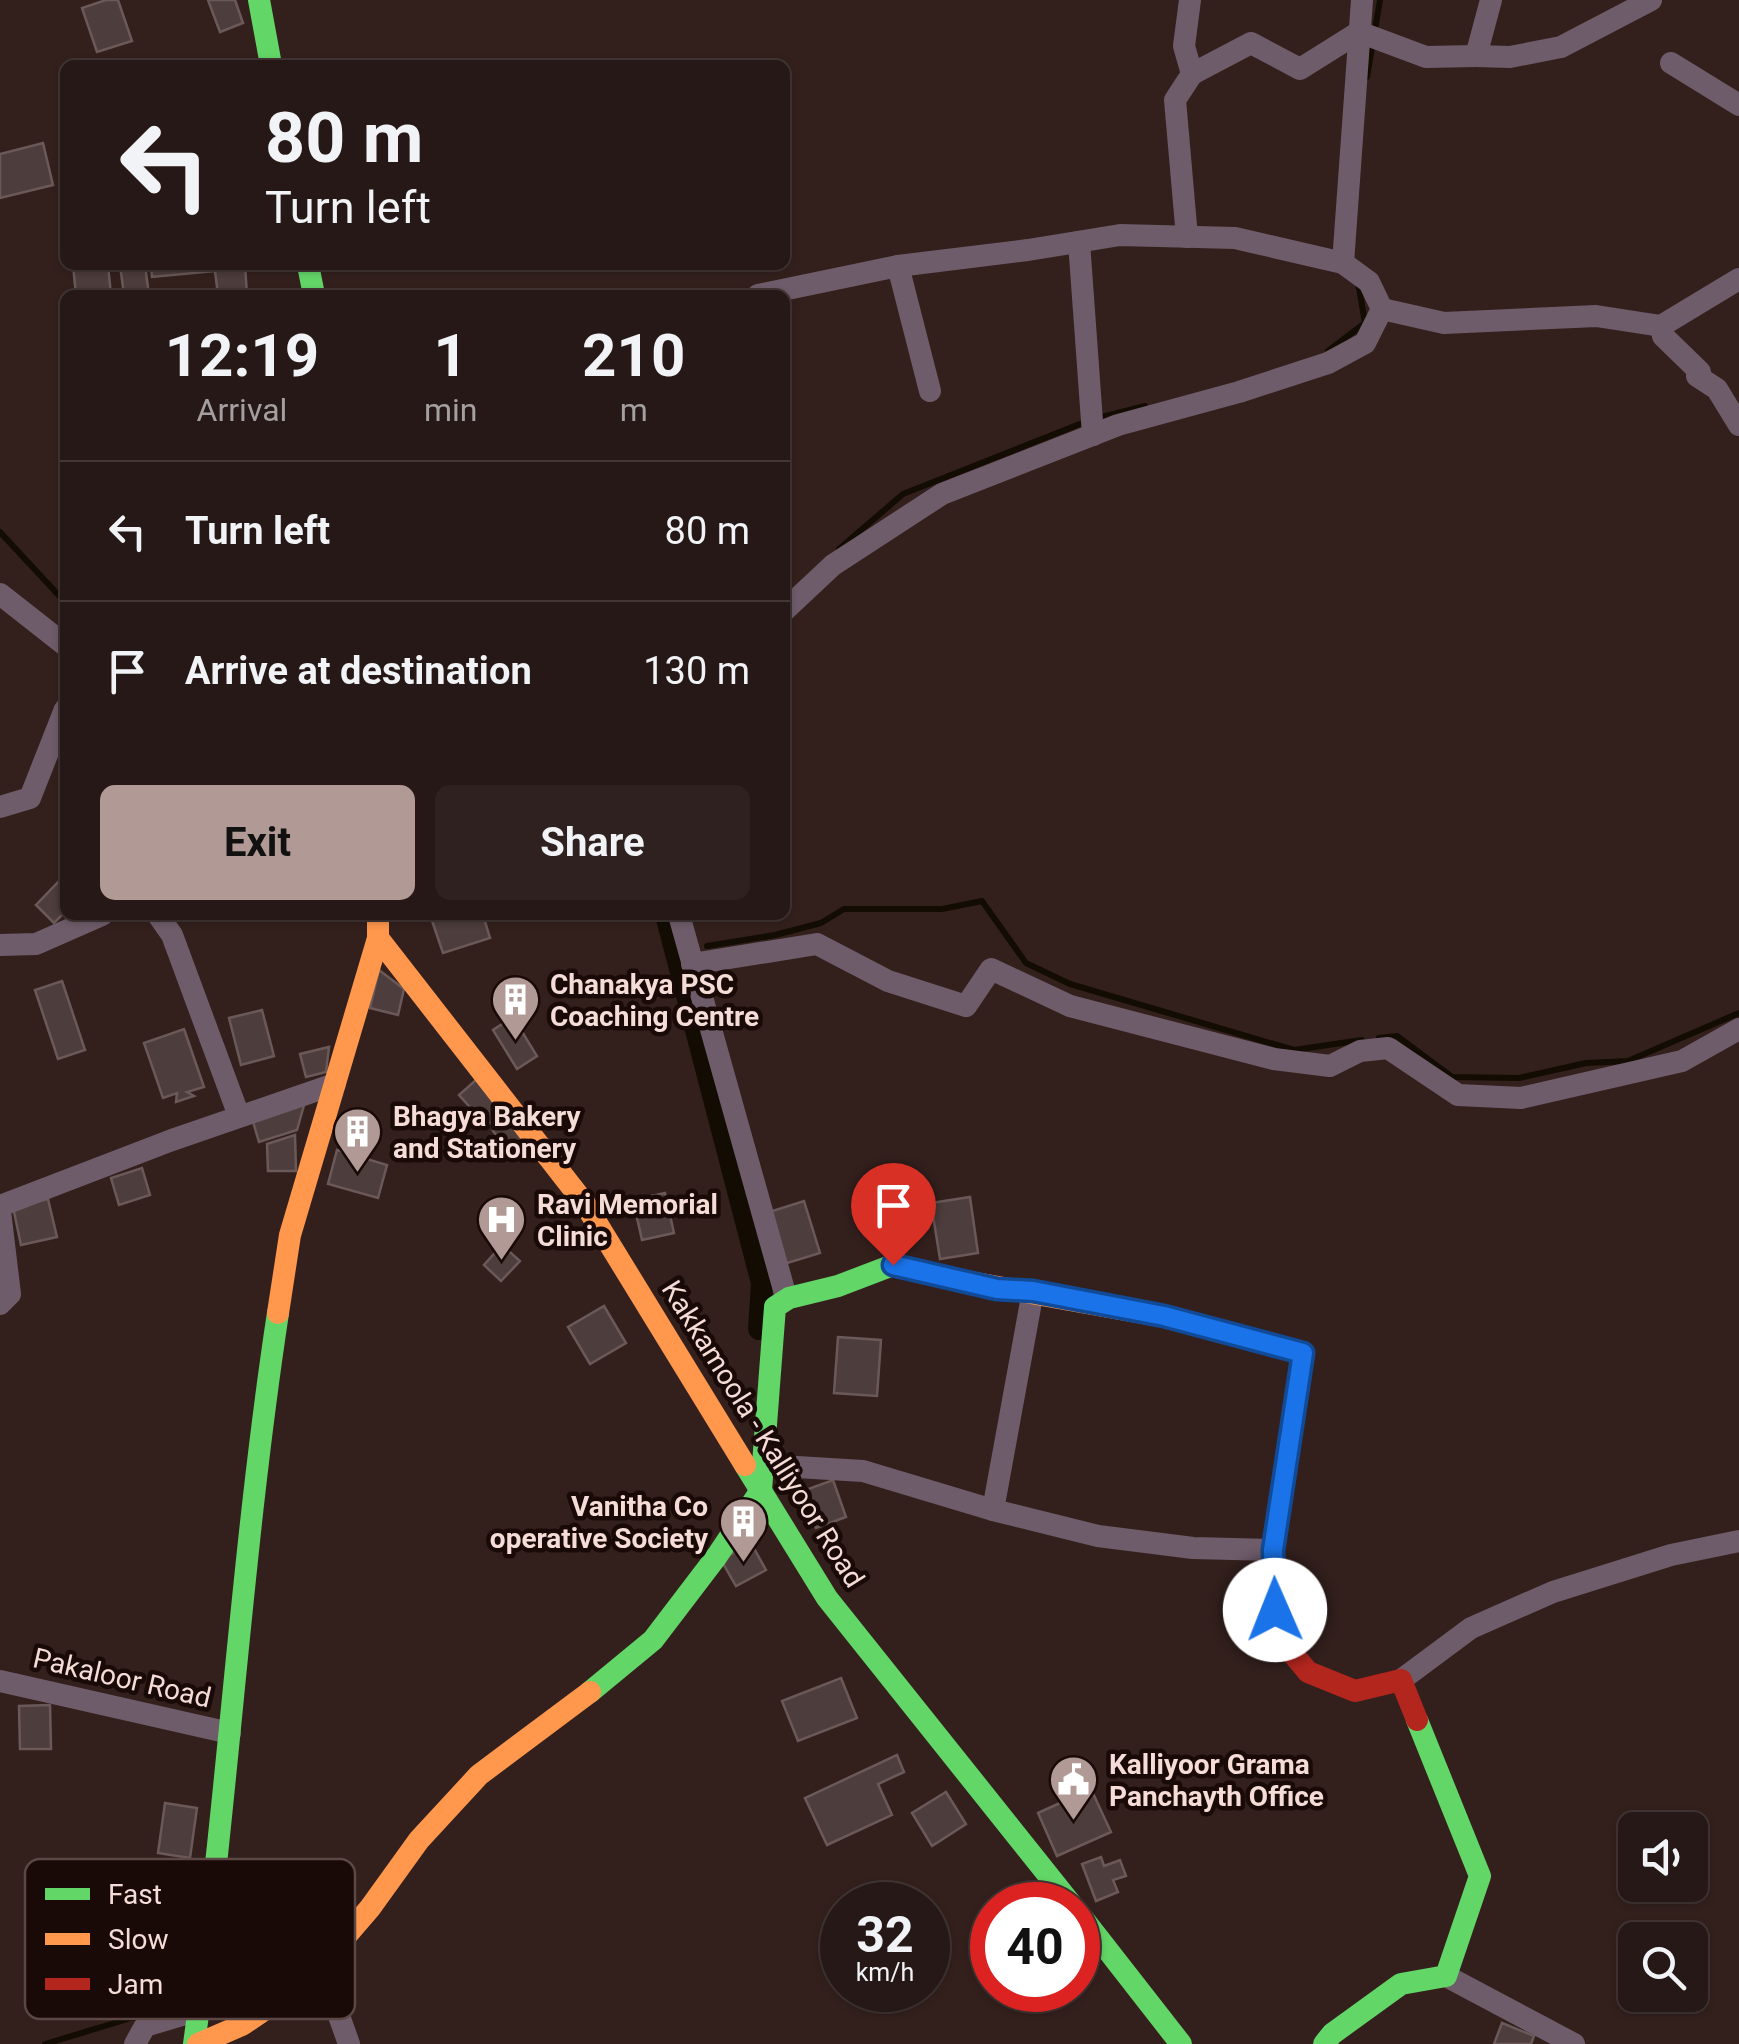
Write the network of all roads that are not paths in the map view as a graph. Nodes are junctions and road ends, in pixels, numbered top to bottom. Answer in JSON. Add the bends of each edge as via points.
{"nodes":[{"id":1,"x":259,"y":0,"type":"edge"},
{"id":2,"x":1190,"y":0,"type":"edge"},
{"id":3,"x":1362,"y":0,"type":"edge"},
{"id":4,"x":1491,"y":0,"type":"edge"},
{"id":5,"x":1651,"y":0,"type":"edge"},
{"id":6,"x":1360,"y":33,"type":"junction"},
{"id":7,"x":1476,"y":56,"type":"junction"},
{"id":8,"x":270,"y":60,"type":"edge"},
{"id":9,"x":1671,"y":63,"type":"dead end"},
{"id":10,"x":1192,"y":74,"type":"junction"},
{"id":11,"x":1739,"y":106,"type":"edge"},
{"id":12,"x":1187,"y":236,"type":"junction"},
{"id":13,"x":1079,"y":242,"type":"junction"},
{"id":14,"x":1343,"y":264,"type":"junction"},
{"id":15,"x":898,"y":266,"type":"junction"},
{"id":16,"x":1739,"y":280,"type":"edge"},
{"id":17,"x":782,"y":290,"type":"edge"},
{"id":18,"x":1382,"y":310,"type":"junction"},
{"id":19,"x":1662,"y":326,"type":"junction"},
{"id":20,"x":930,"y":391,"type":"dead end"},
{"id":21,"x":1739,"y":425,"type":"edge"},
{"id":22,"x":1093,"y":434,"type":"junction"},
{"id":23,"x":0,"y":594,"type":"edge"},
{"id":24,"x":790,"y":605,"type":"edge"},
{"id":25,"x":60,"y":642,"type":"edge"},
{"id":26,"x":60,"y":721,"type":"edge"},
{"id":27,"x":0,"y":807,"type":"edge"},
{"id":28,"x":91,"y":920,"type":"edge"},
{"id":29,"x":162,"y":920,"type":"edge"},
{"id":30,"x":680,"y":920,"type":"edge"},
{"id":31,"x":378,"y":926,"type":"edge"},
{"id":32,"x":0,"y":944,"type":"edge"},
{"id":33,"x":692,"y":964,"type":"junction"},
{"id":34,"x":1739,"y":1028,"type":"edge"},
{"id":35,"x":335,"y":1084,"type":"junction"},
{"id":36,"x":239,"y":1116,"type":"junction"},
{"id":37,"x":0,"y":1208,"type":"edge"},
{"id":38,"x":1033,"y":1291,"type":"junction"},
{"id":39,"x":786,"y":1297,"type":"junction"},
{"id":40,"x":0,"y":1304,"type":"edge"},
{"id":41,"x":764,"y":1465,"type":"junction"},
{"id":42,"x":762,"y":1490,"type":"junction"},
{"id":43,"x":993,"y":1510,"type":"junction"},
{"id":44,"x":1739,"y":1541,"type":"edge"},
{"id":45,"x":1273,"y":1550,"type":"junction"},
{"id":46,"x":1400,"y":1680,"type":"junction"},
{"id":47,"x":0,"y":1681,"type":"edge"},
{"id":48,"x":230,"y":1733,"type":"junction"},
{"id":49,"x":218,"y":1859,"type":"edge"},
{"id":50,"x":1054,"y":1882,"type":"edge"},
{"id":51,"x":355,"y":1926,"type":"edge"},
{"id":52,"x":1100,"y":1940,"type":"edge"},
{"id":53,"x":1446,"y":1976,"type":"junction"},
{"id":54,"x":169,"y":2019,"type":"edge"},
{"id":55,"x":198,"y":2019,"type":"edge"},
{"id":56,"x":251,"y":2019,"type":"edge"},
{"id":57,"x":340,"y":2019,"type":"edge"},
{"id":58,"x":135,"y":2044,"type":"edge"},
{"id":59,"x":196,"y":2044,"type":"edge"},
{"id":60,"x":349,"y":2044,"type":"edge"},
{"id":61,"x":1181,"y":2044,"type":"edge"},
{"id":62,"x":1324,"y":2044,"type":"edge"},
{"id":63,"x":1574,"y":2044,"type":"edge"}],
"edges":[{"from":1,"to":8,"type":"street"},
{"from":2,"to":10,"type":"street","via":[[1184,46]]},
{"from":3,"to":6,"type":"street"},
{"from":4,"to":7,"type":"street"},
{"from":5,"to":7,"type":"street","via":[[1561,48]]},
{"from":6,"to":7,"type":"street","via":[[1426,57]]},
{"from":6,"to":10,"type":"street","via":[[1300,68],[1252,43]]},
{"from":6,"to":14,"type":"street"},
{"from":9,"to":11,"type":"street"},
{"from":10,"to":12,"type":"street","via":[[1175,100]]},
{"from":12,"to":13,"type":"street"},
{"from":12,"to":14,"type":"street","via":[[1235,238]]},
{"from":13,"to":15,"type":"street"},
{"from":13,"to":22,"type":"street"},
{"from":14,"to":18,"type":"street","via":[[1369,282]]},
{"from":15,"to":17,"type":"street"},
{"from":15,"to":20,"type":"street"},
{"from":16,"to":19,"type":"street"},
{"from":18,"to":19,"type":"street","via":[[1444,324],[1596,316]]},
{"from":18,"to":22,"type":"street","via":[[1365,343],[1328,363]]},
{"from":19,"to":21,"type":"street","via":[[1663,336],[1717,389]]},
{"from":22,"to":24,"type":"street","via":[[942,494],[833,566]]},
{"from":23,"to":25,"type":"street"},
{"from":26,"to":27,"type":"street","via":[[30,798]]},
{"from":28,"to":32,"type":"street","via":[[36,944]]},
{"from":29,"to":36,"type":"street"},
{"from":30,"to":33,"type":"street"},
{"from":31,"to":35,"type":"street"},
{"from":31,"to":42,"type":"street","name":"Kakkamoola - Kalliyoor Road","via":[[585,1204]]},
{"from":33,"to":34,"type":"street","via":[[816,944],[888,981],[966,1006],[992,969],[1070,1006],[1274,1060],[1330,1066],[1360,1051],[1388,1048],[1458,1095],[1521,1098],[1682,1061]]},
{"from":33,"to":39,"type":"street"},
{"from":35,"to":36,"type":"street"},
{"from":35,"to":48,"type":"street","via":[[288,1253],[262,1419]]},
{"from":36,"to":37,"type":"street"},
{"from":37,"to":40,"type":"street","via":[[10,1294]]},
{"from":38,"to":39,"type":"street","via":[[893,1265]]},
{"from":38,"to":43,"type":"street"},
{"from":38,"to":45,"type":"street","via":[[1303,1353]]},
{"from":39,"to":41,"type":"street","via":[[775,1307]]},
{"from":41,"to":42,"type":"street"},
{"from":41,"to":43,"type":"street","via":[[863,1471]]},
{"from":42,"to":50,"type":"street","name":"Kakkamoola - Kalliyoor Road","via":[[827,1598]]},
{"from":42,"to":51,"type":"street","via":[[653,1640],[479,1775],[419,1840]]},
{"from":43,"to":45,"type":"street","via":[[1098,1536]]},
{"from":44,"to":46,"type":"street","via":[[1553,1592],[1471,1628]]},
{"from":45,"to":46,"type":"street","via":[[1275,1610],[1288,1648],[1308,1672],[1356,1692]]},
{"from":46,"to":53,"type":"street","via":[[1480,1876]]},
{"from":47,"to":48,"type":"street","name":"Pakaloor Road"},
{"from":48,"to":49,"type":"street"},
{"from":52,"to":61,"type":"street"},
{"from":53,"to":62,"type":"street","via":[[1401,1984]]},
{"from":53,"to":63,"type":"street"},
{"from":54,"to":58,"type":"street","via":[[146,2026]]},
{"from":55,"to":59,"type":"street"},
{"from":56,"to":59,"type":"street"},
{"from":57,"to":60,"type":"street"}]}
